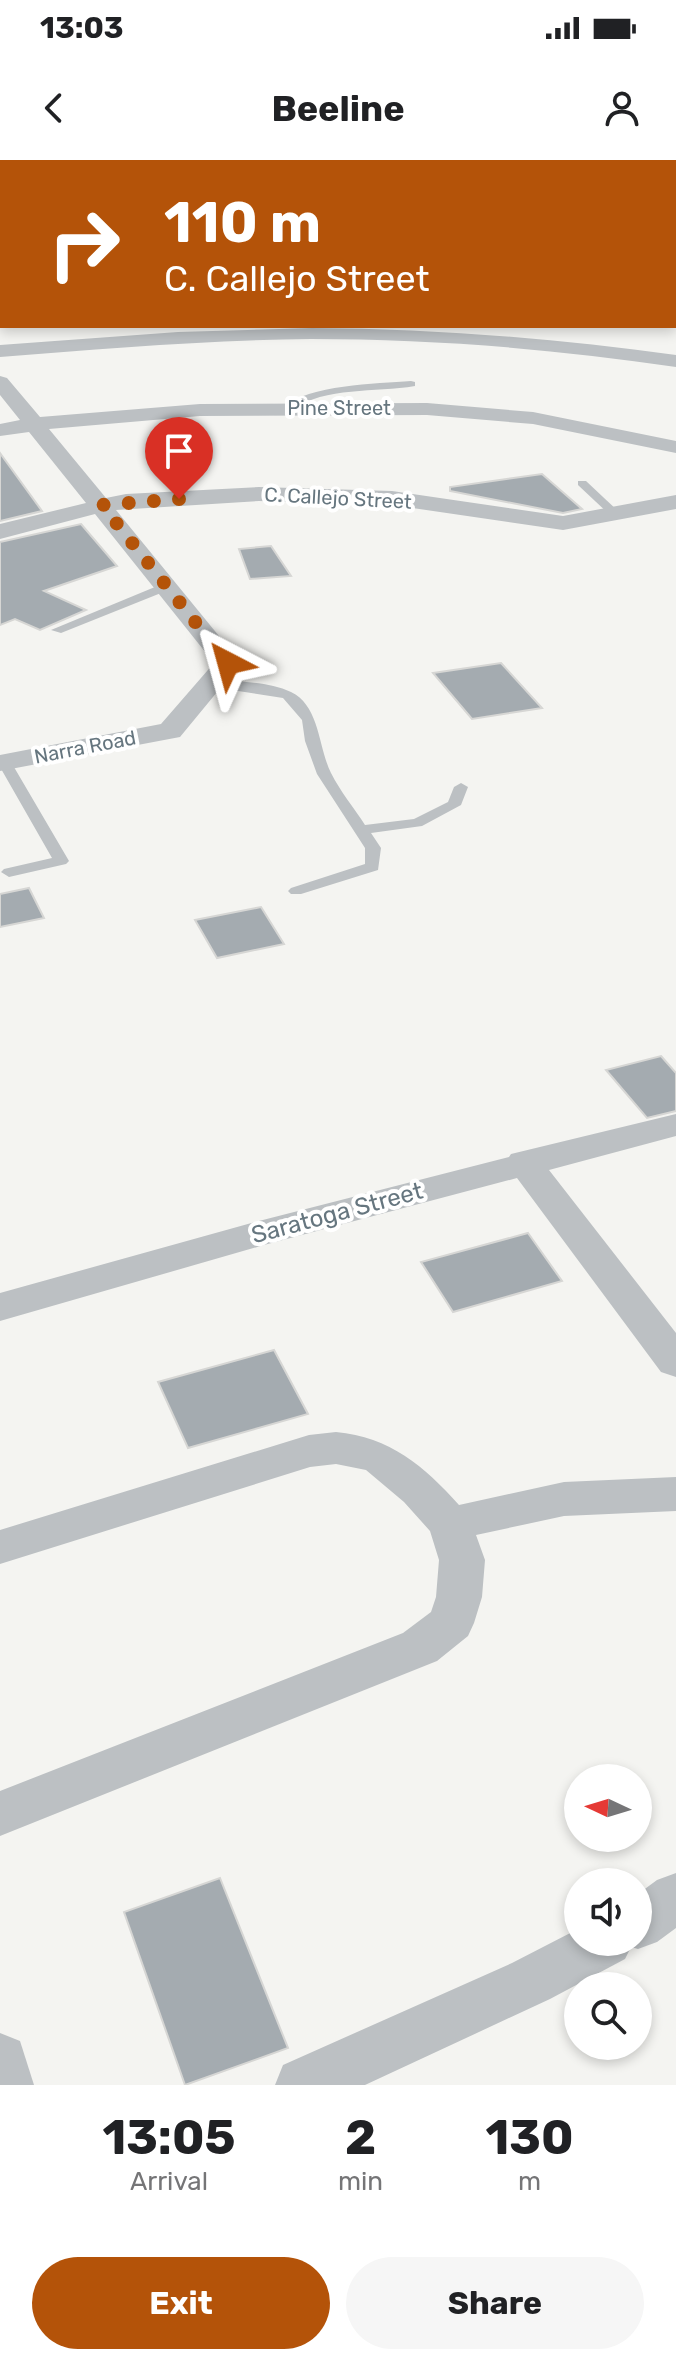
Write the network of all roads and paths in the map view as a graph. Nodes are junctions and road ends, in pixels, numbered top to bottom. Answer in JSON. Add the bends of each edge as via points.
{"nodes":[{"id":1,"x":597,"y":328,"type":"edge"},
{"id":2,"x":575,"y":346,"type":"junction"},
{"id":3,"x":0,"y":351,"type":"edge"},
{"id":4,"x":676,"y":361,"type":"edge"},
{"id":5,"x":0,"y":382,"type":"edge"},
{"id":6,"x":411,"y":384,"type":"dead end"},
{"id":7,"x":288,"y":408,"type":"junction"},
{"id":8,"x":32,"y":424,"type":"junction"},
{"id":9,"x":0,"y":430,"type":"edge"},
{"id":10,"x":676,"y":447,"type":"edge"},
{"id":11,"x":582,"y":483,"type":"dead end"},
{"id":12,"x":676,"y":502,"type":"edge"},
{"id":13,"x":102,"y":505,"type":"junction"},
{"id":14,"x":615,"y":514,"type":"junction"},
{"id":15,"x":0,"y":532,"type":"edge"},
{"id":16,"x":167,"y":586,"type":"junction"},
{"id":17,"x":57,"y":630,"type":"dead end"},
{"id":18,"x":211,"y":683,"type":"junction"},
{"id":19,"x":2,"y":762,"type":"edge"},
{"id":20,"x":461,"y":787,"type":"dead end"},
{"id":21,"x":361,"y":830,"type":"junction"},
{"id":22,"x":9,"y":872,"type":"dead end"},
{"id":23,"x":296,"y":891,"type":"dead end"},
{"id":24,"x":676,"y":1125,"type":"edge"},
{"id":25,"x":524,"y":1162,"type":"junction"},
{"id":26,"x":0,"y":1307,"type":"edge"},
{"id":27,"x":676,"y":1362,"type":"edge"},
{"id":28,"x":676,"y":1494,"type":"edge"},
{"id":29,"x":450,"y":1524,"type":"junction"},
{"id":30,"x":0,"y":1547,"type":"edge"},
{"id":31,"x":0,"y":1814,"type":"edge"},
{"id":32,"x":676,"y":1897,"type":"edge"},
{"id":33,"x":652,"y":1915,"type":"edge"},
{"id":34,"x":579,"y":1956,"type":"edge"},
{"id":35,"x":0,"y":2060,"type":"edge"},
{"id":36,"x":6,"y":2085,"type":"edge"},
{"id":37,"x":303,"y":2085,"type":"edge"}],
"edges":[{"from":1,"to":2,"type":"street"},
{"from":2,"to":3,"type":"street","via":[[356,334],[157,339]]},
{"from":2,"to":4,"type":"street"},
{"from":5,"to":8,"type":"street"},
{"from":6,"to":7,"type":"lane","via":[[294,401]]},
{"from":7,"to":8,"type":"street","name":"Pine Street","via":[[140,413]]},
{"from":7,"to":10,"type":"street","name":"Pine Street","via":[[467,410]]},
{"from":8,"to":9,"type":"street","name":"Pine Street"},
{"from":8,"to":13,"type":"street"},
{"from":11,"to":14,"type":"lane"},
{"from":12,"to":14,"type":"street","name":"C. Callejo Street"},
{"from":13,"to":14,"type":"street","name":"C. Callejo Street","via":[[259,494],[392,498],[563,523]]},
{"from":13,"to":15,"type":"street","name":"C. Callejo Street"},
{"from":13,"to":16,"type":"street"},
{"from":16,"to":17,"type":"lane"},
{"from":16,"to":18,"type":"street","via":[[228,663]]},
{"from":18,"to":19,"type":"street","name":"Narra Road","via":[[170,731]]},
{"from":18,"to":21,"type":"lane","via":[[288,695],[309,719],[324,774]]},
{"from":19,"to":22,"type":"lane","via":[[61,861]]},
{"from":20,"to":21,"type":"lane","via":[[454,805],[417,823]]},
{"from":21,"to":23,"type":"lane","via":[[373,848],[373,867]]},
{"from":24,"to":25,"type":"street","name":"Saratoga Street"},
{"from":25,"to":26,"type":"street","name":"Saratoga Street"},
{"from":25,"to":27,"type":"street"},
{"from":28,"to":29,"type":"street","via":[[564,1499]]},
{"from":29,"to":30,"type":"street","via":[[420,1490],[381,1459],[336,1448],[309,1451]]},
{"from":29,"to":31,"type":"street","via":[[462,1560],[459,1597],[451,1623],[420,1647]]},
{"from":32,"to":33,"type":"street"},
{"from":34,"to":37,"type":"street"},
{"from":35,"to":36,"type":"street"}]}
